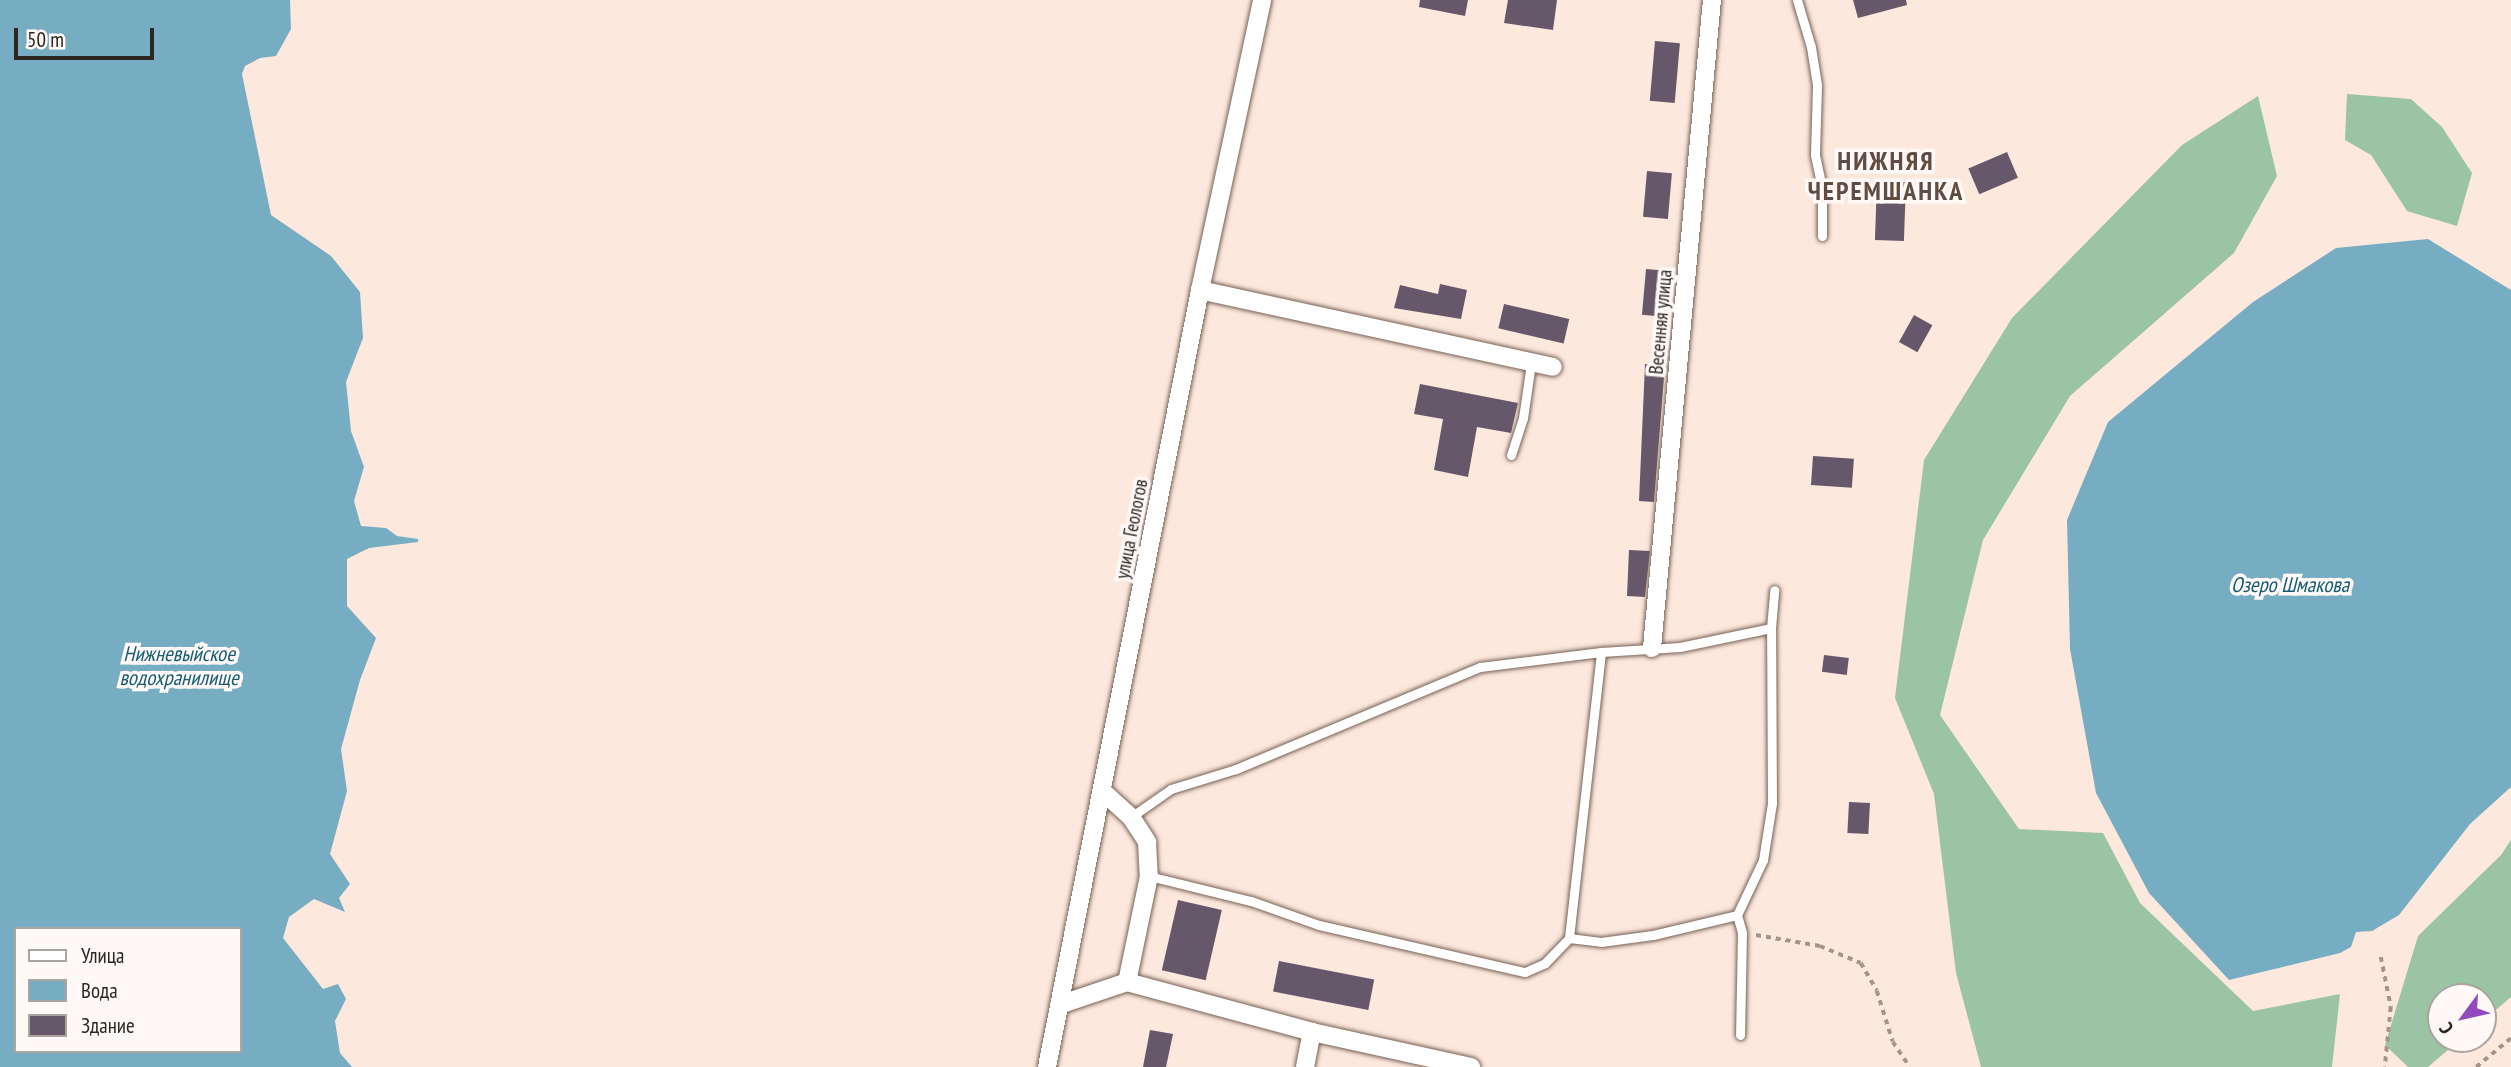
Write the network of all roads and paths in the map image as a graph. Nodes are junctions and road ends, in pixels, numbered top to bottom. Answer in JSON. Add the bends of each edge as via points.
{"nodes":[{"id":1,"x":1262,"y":0,"type":"edge"},
{"id":2,"x":1712,"y":0,"type":"edge"},
{"id":3,"x":1797,"y":0,"type":"edge"},
{"id":4,"x":1822,"y":236,"type":"dead end"},
{"id":5,"x":1200,"y":290,"type":"junction"},
{"id":6,"x":1531,"y":362,"type":"junction"},
{"id":7,"x":1553,"y":367,"type":"dead end"},
{"id":8,"x":1511,"y":455,"type":"dead end"},
{"id":9,"x":1774,"y":590,"type":"dead end"},
{"id":10,"x":1771,"y":628,"type":"junction"},
{"id":11,"x":1652,"y":648,"type":"junction"},
{"id":12,"x":1601,"y":652,"type":"junction"},
{"id":13,"x":1102,"y":791,"type":"junction"},
{"id":14,"x":1131,"y":817,"type":"junction"},
{"id":15,"x":1149,"y":876,"type":"junction"},
{"id":16,"x":1737,"y":915,"type":"junction"},
{"id":17,"x":1742,"y":933,"type":"junction"},
{"id":18,"x":1569,"y":938,"type":"junction"},
{"id":19,"x":2381,"y":957,"type":"dead end"},
{"id":20,"x":1127,"y":982,"type":"junction"},
{"id":21,"x":1059,"y":1005,"type":"junction"},
{"id":22,"x":1312,"y":1032,"type":"junction"},
{"id":23,"x":1740,"y":1035,"type":"dead end"},
{"id":24,"x":2511,"y":1038,"type":"edge"},
{"id":25,"x":1046,"y":1067,"type":"edge"},
{"id":26,"x":1305,"y":1067,"type":"edge"},
{"id":27,"x":1471,"y":1067,"type":"edge"},
{"id":28,"x":1910,"y":1067,"type":"edge"},
{"id":29,"x":2385,"y":1067,"type":"edge"},
{"id":30,"x":2476,"y":1067,"type":"edge"}],
"edges":[{"from":1,"to":5,"type":"street","name":"улица Геологов"},
{"from":2,"to":11,"type":"street","name":"Весенняя улица"},
{"from":3,"to":4,"type":"lane","via":[[1817,86],[1815,155],[1822,189]]},
{"from":5,"to":6,"type":"street"},
{"from":5,"to":13,"type":"street","name":"улица Геологов"},
{"from":6,"to":7,"type":"street"},
{"from":6,"to":8,"type":"lane","via":[[1523,418]]},
{"from":9,"to":10,"type":"lane"},
{"from":10,"to":11,"type":"lane","via":[[1680,647]]},
{"from":10,"to":16,"type":"lane","via":[[1772,803],[1763,860]]},
{"from":11,"to":12,"type":"lane"},
{"from":12,"to":14,"type":"lane","via":[[1480,667],[1236,769],[1171,789]]},
{"from":12,"to":18,"type":"lane"},
{"from":13,"to":14,"type":"street"},
{"from":13,"to":21,"type":"street","name":"улица Геологов"},
{"from":14,"to":15,"type":"street","via":[[1147,842]]},
{"from":15,"to":18,"type":"lane","via":[[1251,901],[1319,925],[1525,972],[1545,963]]},
{"from":15,"to":20,"type":"street"},
{"from":16,"to":17,"type":"lane"},
{"from":16,"to":18,"type":"lane","via":[[1653,935],[1601,942]]},
{"from":17,"to":23,"type":"lane"},
{"from":17,"to":28,"type":"path","via":[[1820,946],[1861,963],[1877,991],[1893,1042]]},
{"from":19,"to":29,"type":"path","via":[[2391,1007]]},
{"from":20,"to":21,"type":"street"},
{"from":20,"to":22,"type":"street"},
{"from":21,"to":25,"type":"street","name":"улица Геологов"},
{"from":22,"to":26,"type":"street"},
{"from":22,"to":27,"type":"street"},
{"from":24,"to":30,"type":"path"}]}
